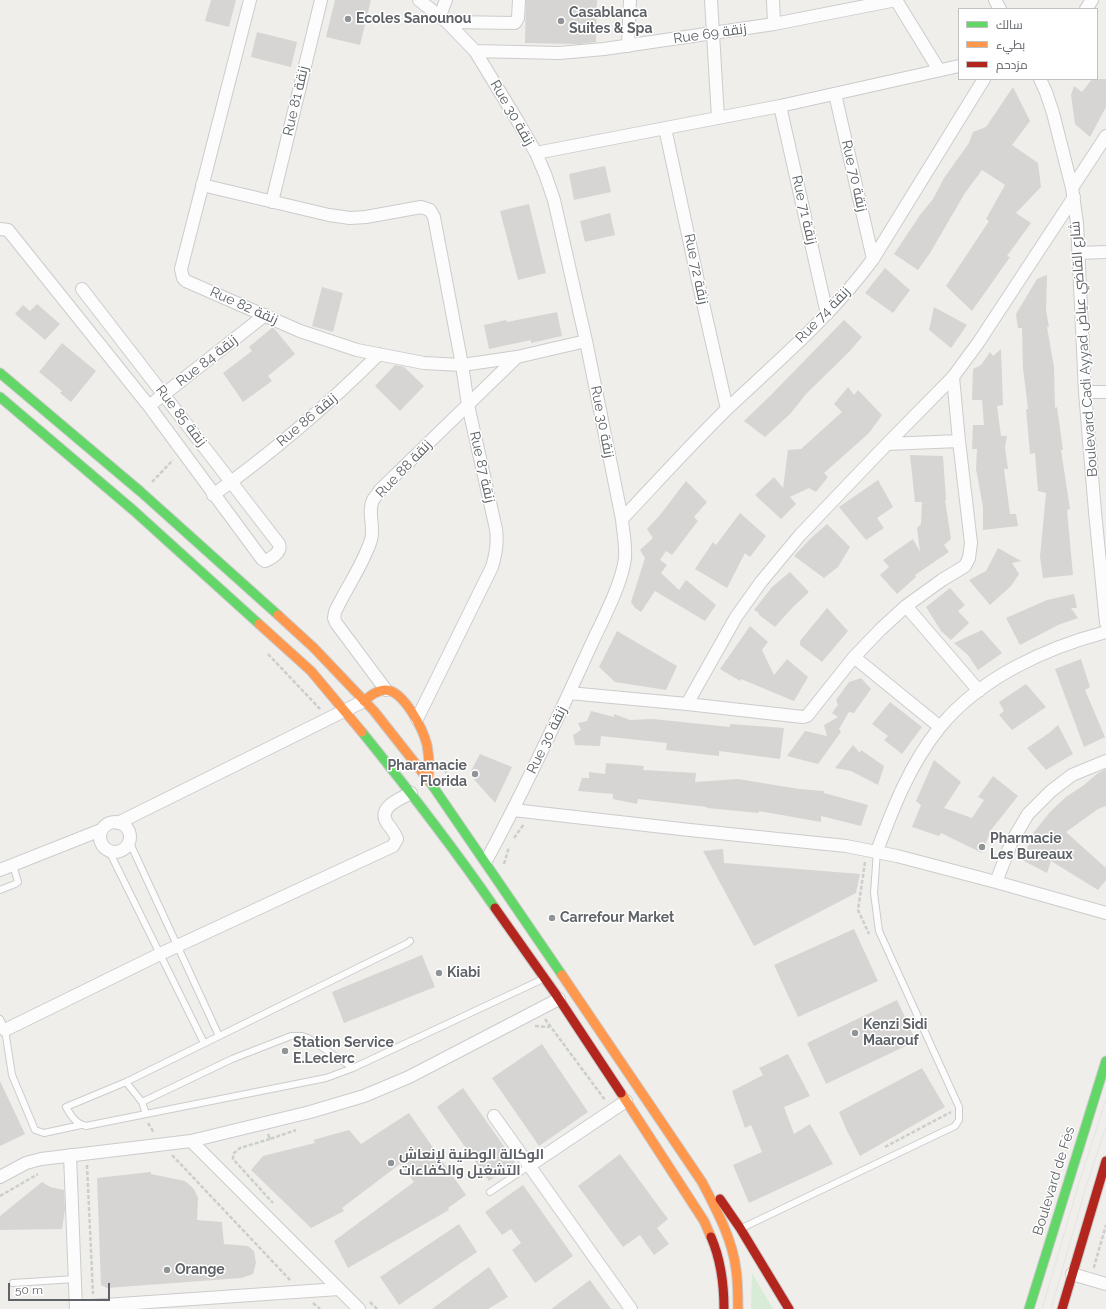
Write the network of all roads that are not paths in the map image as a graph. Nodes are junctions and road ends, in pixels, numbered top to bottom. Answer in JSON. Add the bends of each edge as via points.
{"nodes":[{"id":1,"x":250,"y":0,"type":"edge"},
{"id":2,"x":321,"y":0,"type":"edge"},
{"id":3,"x":419,"y":0,"type":"edge"},
{"id":4,"x":446,"y":0,"type":"edge"},
{"id":5,"x":519,"y":0,"type":"edge"},
{"id":6,"x":630,"y":0,"type":"edge"},
{"id":7,"x":711,"y":0,"type":"edge"},
{"id":8,"x":773,"y":0,"type":"edge"},
{"id":9,"x":896,"y":0,"type":"edge"},
{"id":10,"x":443,"y":19,"type":"junction"},
{"id":11,"x":774,"y":24,"type":"junction"},
{"id":12,"x":713,"y":34,"type":"junction"},
{"id":13,"x":628,"y":46,"type":"junction"},
{"id":14,"x":475,"y":51,"type":"junction"},
{"id":15,"x":958,"y":66,"type":"edge"},
{"id":16,"x":939,"y":70,"type":"junction"},
{"id":17,"x":983,"y":80,"type":"edge"},
{"id":18,"x":1040,"y":80,"type":"edge"},
{"id":19,"x":836,"y":94,"type":"junction"},
{"id":20,"x":780,"y":106,"type":"junction"},
{"id":21,"x":718,"y":118,"type":"junction"},
{"id":22,"x":666,"y":128,"type":"junction"},
{"id":23,"x":1106,"y":136,"type":"edge"},
{"id":24,"x":536,"y":153,"type":"junction"},
{"id":25,"x":202,"y":185,"type":"junction"},
{"id":26,"x":1073,"y":193,"type":"junction"},
{"id":27,"x":272,"y":202,"type":"junction"},
{"id":28,"x":0,"y":229,"type":"edge"},
{"id":29,"x":1106,"y":252,"type":"edge"},
{"id":30,"x":1079,"y":253,"type":"junction"},
{"id":31,"x":873,"y":259,"type":"junction"},
{"id":32,"x":82,"y":289,"type":"dead end"},
{"id":33,"x":827,"y":314,"type":"junction"},
{"id":34,"x":265,"y":315,"type":"junction"},
{"id":35,"x":586,"y":341,"type":"junction"},
{"id":36,"x":379,"y":354,"type":"junction"},
{"id":37,"x":518,"y":357,"type":"junction"},
{"id":38,"x":462,"y":365,"type":"junction"},
{"id":39,"x":0,"y":373,"type":"edge"},
{"id":40,"x":953,"y":377,"type":"junction"},
{"id":41,"x":1085,"y":392,"type":"junction"},
{"id":42,"x":1106,"y":392,"type":"edge"},
{"id":43,"x":164,"y":394,"type":"junction"},
{"id":44,"x":0,"y":397,"type":"edge"},
{"id":45,"x":468,"y":405,"type":"junction"},
{"id":46,"x":149,"y":406,"type":"junction"},
{"id":47,"x":728,"y":409,"type":"junction"},
{"id":48,"x":959,"y":441,"type":"junction"},
{"id":49,"x":887,"y":444,"type":"junction"},
{"id":50,"x":232,"y":482,"type":"junction"},
{"id":51,"x":213,"y":495,"type":"junction"},
{"id":52,"x":1100,"y":511,"type":"edge"},
{"id":53,"x":622,"y":519,"type":"junction"},
{"id":54,"x":906,"y":606,"type":"junction"},
{"id":55,"x":1106,"y":623,"type":"edge"},
{"id":56,"x":1106,"y":632,"type":"edge"},
{"id":57,"x":854,"y":657,"type":"junction"},
{"id":58,"x":386,"y":690,"type":"junction"},
{"id":59,"x":979,"y":691,"type":"junction"},
{"id":60,"x":569,"y":693,"type":"junction"},
{"id":61,"x":364,"y":701,"type":"junction"},
{"id":62,"x":687,"y":704,"type":"junction"},
{"id":63,"x":344,"y":711,"type":"junction"},
{"id":64,"x":416,"y":719,"type":"junction"},
{"id":65,"x":940,"y":727,"type":"junction"},
{"id":66,"x":1106,"y":761,"type":"edge"},
{"id":67,"x":428,"y":779,"type":"junction"},
{"id":68,"x":411,"y":793,"type":"junction"},
{"id":69,"x":514,"y":810,"type":"junction"},
{"id":70,"x":118,"y":823,"type":"junction"},
{"id":71,"x":101,"y":830,"type":"junction"},
{"id":72,"x":129,"y":841,"type":"junction"},
{"id":73,"x":877,"y":851,"type":"junction"},
{"id":74,"x":109,"y":852,"type":"junction"},
{"id":75,"x":486,"y":861,"type":"junction"},
{"id":76,"x":13,"y":865,"type":"junction"},
{"id":77,"x":0,"y":870,"type":"edge"},
{"id":78,"x":996,"y":882,"type":"junction"},
{"id":79,"x":0,"y":890,"type":"edge"},
{"id":80,"x":1106,"y":913,"type":"edge"},
{"id":81,"x":410,"y":941,"type":"dead end"},
{"id":82,"x":178,"y":946,"type":"junction"},
{"id":83,"x":160,"y":954,"type":"junction"},
{"id":84,"x":544,"y":978,"type":"junction"},
{"id":85,"x":558,"y":999,"type":"junction"},
{"id":86,"x":0,"y":1019,"type":"edge"},
{"id":87,"x":5,"y":1030,"type":"junction"},
{"id":88,"x":219,"y":1036,"type":"junction"},
{"id":89,"x":204,"y":1043,"type":"junction"},
{"id":90,"x":1106,"y":1061,"type":"edge"},
{"id":91,"x":353,"y":1068,"type":"junction"},
{"id":92,"x":126,"y":1082,"type":"junction"},
{"id":93,"x":626,"y":1101,"type":"junction"},
{"id":94,"x":142,"y":1102,"type":"junction"},
{"id":95,"x":146,"y":1114,"type":"junction"},
{"id":96,"x":494,"y":1116,"type":"dead end"},
{"id":97,"x":81,"y":1125,"type":"junction"},
{"id":98,"x":191,"y":1141,"type":"junction"},
{"id":99,"x":70,"y":1155,"type":"junction"},
{"id":100,"x":1106,"y":1161,"type":"edge"},
{"id":101,"x":529,"y":1166,"type":"junction"},
{"id":102,"x":0,"y":1177,"type":"edge"},
{"id":103,"x":702,"y":1182,"type":"junction"},
{"id":104,"x":490,"y":1192,"type":"dead end"},
{"id":105,"x":740,"y":1228,"type":"junction"},
{"id":106,"x":1072,"y":1274,"type":"junction"},
{"id":107,"x":75,"y":1280,"type":"junction"},
{"id":108,"x":13,"y":1283,"type":"dead end"},
{"id":109,"x":1106,"y":1284,"type":"edge"},
{"id":110,"x":339,"y":1289,"type":"junction"},
{"id":111,"x":76,"y":1308,"type":"edge"},
{"id":112,"x":359,"y":1309,"type":"edge"},
{"id":113,"x":631,"y":1309,"type":"edge"},
{"id":114,"x":724,"y":1309,"type":"edge"},
{"id":115,"x":738,"y":1309,"type":"edge"},
{"id":116,"x":789,"y":1309,"type":"edge"},
{"id":117,"x":1029,"y":1309,"type":"edge"},
{"id":118,"x":1062,"y":1309,"type":"edge"}],
"edges":[{"from":1,"to":25,"type":"street","name":"Rue 82 زنقة"},
{"from":2,"to":27,"type":"street","name":"Rue 81 زنقة"},
{"from":3,"to":10,"type":"street","name":"Rue 30 زنقة"},
{"from":4,"to":10,"type":"street"},
{"from":5,"to":10,"type":"street","via":[[518,18],[514,23]]},
{"from":6,"to":13,"type":"street"},
{"from":7,"to":12,"type":"street"},
{"from":8,"to":11,"type":"street"},
{"from":9,"to":11,"type":"street","name":"Rue 69 زنقة"},
{"from":9,"to":16,"type":"street"},
{"from":10,"to":14,"type":"street","name":"Rue 30 زنقة"},
{"from":11,"to":12,"type":"street","name":"Rue 69 زنقة"},
{"from":12,"to":13,"type":"street","name":"Rue 69 زنقة"},
{"from":12,"to":21,"type":"street"},
{"from":13,"to":14,"type":"street","name":"Rue 69 زنقة","via":[[559,53]]},
{"from":14,"to":24,"type":"street","name":"Rue 30 زنقة"},
{"from":15,"to":16,"type":"street"},
{"from":16,"to":19,"type":"street"},
{"from":17,"to":31,"type":"street","name":"Rue 74 زنقة"},
{"from":18,"to":26,"type":"street","name":"Boulevard Cadi Ayyad شارع القاضي عياض","via":[[1053,113]]},
{"from":19,"to":20,"type":"street"},
{"from":19,"to":31,"type":"street","name":"Rue 70 زنقة"},
{"from":20,"to":21,"type":"street"},
{"from":20,"to":33,"type":"street","name":"Rue 71 زنقة"},
{"from":21,"to":22,"type":"street"},
{"from":22,"to":24,"type":"street"},
{"from":22,"to":47,"type":"street","name":"Rue 72 زنقة"},
{"from":23,"to":26,"type":"street"},
{"from":24,"to":35,"type":"street","name":"Rue 30 زنقة","via":[[554,200]]},
{"from":25,"to":27,"type":"street"},
{"from":25,"to":34,"type":"street","name":"Rue 82 زنقة","via":[[181,269],[183,278]]},
{"from":26,"to":30,"type":"street","name":"Boulevard Cadi Ayyad شارع القاضي عياض"},
{"from":26,"to":40,"type":"street","via":[[978,343]]},
{"from":27,"to":38,"type":"street","name":"Rue 87 زنقة","via":[[350,218],[366,218],[421,207],[430,210],[434,217]]},
{"from":28,"to":46,"type":"street","via":[[8,230]]},
{"from":29,"to":30,"type":"street"},
{"from":30,"to":41,"type":"street","name":"Boulevard Cadi Ayyad شارع القاضي عياض"},
{"from":31,"to":33,"type":"street","name":"Rue 74 زنقة"},
{"from":32,"to":43,"type":"street","name":"Rue 85 زنقة"},
{"from":33,"to":47,"type":"street","name":"Rue 74 زنقة"},
{"from":34,"to":36,"type":"street","name":"Rue 82 زنقة","via":[[330,342]]},
{"from":34,"to":43,"type":"street","name":"Rue 84 زنقة"},
{"from":35,"to":37,"type":"street","name":"Rue 82 زنقة"},
{"from":35,"to":53,"type":"street","name":"Rue 30 زنقة"},
{"from":36,"to":38,"type":"street","name":"Rue 82 زنقة","via":[[424,363]]},
{"from":36,"to":50,"type":"street","name":"Rue 86 زنقة","via":[[314,415]]},
{"from":37,"to":38,"type":"street","name":"Rue 82 زنقة"},
{"from":37,"to":45,"type":"street","name":"Rue 88 زنقة"},
{"from":38,"to":45,"type":"street","name":"Rue 87 زنقة"},
{"from":39,"to":61,"type":"main road","via":[[141,492],[314,648]]},
{"from":40,"to":48,"type":"street"},
{"from":40,"to":49,"type":"street"},
{"from":41,"to":42,"type":"street"},
{"from":41,"to":52,"type":"street","name":"Boulevard Cadi Ayyad شارع القاضي عياض"},
{"from":43,"to":46,"type":"street","name":"Rue 84 زنقة"},
{"from":43,"to":50,"type":"street","name":"Rue 85 زنقة"},
{"from":44,"to":63,"type":"main road","via":[[133,510],[311,671]]},
{"from":45,"to":58,"type":"street","name":"Rue 88 زنقة","via":[[380,490],[373,501],[371,511],[370,544],[337,607],[334,618],[336,623]]},
{"from":45,"to":64,"type":"street","name":"Rue 87 زنقة","via":[[498,542],[492,567]]},
{"from":46,"to":51,"type":"street"},
{"from":47,"to":53,"type":"street","name":"Rue 74 زنقة"},
{"from":48,"to":49,"type":"street"},
{"from":48,"to":54,"type":"street","via":[[971,543],[969,558],[965,566]]},
{"from":49,"to":62,"type":"street","via":[[800,535],[761,582],[736,617]]},
{"from":50,"to":51,"type":"street","name":"Rue 86 زنقة"},
{"from":50,"to":51,"type":"street","name":"Rue 85 زنقة","via":[[279,544],[279,552],[269,560],[263,560]]},
{"from":52,"to":55,"type":"street","name":"Boulevard Cadi Ayyad شارع القاضي عياض"},
{"from":53,"to":60,"type":"street","name":"Rue 30 زنقة","via":[[625,559],[620,578]]},
{"from":54,"to":57,"type":"street"},
{"from":54,"to":59,"type":"street"},
{"from":56,"to":59,"type":"street","via":[[1044,654],[1007,672]]},
{"from":57,"to":62,"type":"street","via":[[810,714],[803,717]]},
{"from":57,"to":65,"type":"street"},
{"from":58,"to":61,"type":"main road","via":[[379,691]]},
{"from":58,"to":64,"type":"main road","via":[[396,693]]},
{"from":59,"to":65,"type":"street"},
{"from":60,"to":62,"type":"street"},
{"from":60,"to":69,"type":"street","name":"Rue 30 زنقة"},
{"from":61,"to":63,"type":"street"},
{"from":61,"to":67,"type":"main road"},
{"from":63,"to":68,"type":"main road"},
{"from":63,"to":70,"type":"street"},
{"from":64,"to":67,"type":"main road","via":[[427,746]]},
{"from":65,"to":73,"type":"street","via":[[905,784]]},
{"from":66,"to":78,"type":"street","via":[[1072,775],[1028,814],[1012,841]]},
{"from":67,"to":75,"type":"main road"},
{"from":68,"to":82,"type":"street","via":[[385,810],[386,821],[397,839],[393,846]]},
{"from":68,"to":84,"type":"main road","via":[[466,866]]},
{"from":69,"to":73,"type":"street"},
{"from":69,"to":75,"type":"street","name":"Rue 30 زنقة"},
{"from":70,"to":71,"type":"street","via":[[108,824]]},
{"from":70,"to":72,"type":"street","via":[[128,829]]},
{"from":71,"to":74,"type":"street","via":[[100,843]]},
{"from":71,"to":76,"type":"street"},
{"from":72,"to":74,"type":"street","via":[[122,851]]},
{"from":72,"to":82,"type":"lane"},
{"from":73,"to":78,"type":"street"},
{"from":73,"to":105,"type":"lane","via":[[874,893],[879,930],[959,1107],[959,1120],[955,1126]]},
{"from":74,"to":83,"type":"lane"},
{"from":75,"to":103,"type":"main road"},
{"from":76,"to":77,"type":"street"},
{"from":76,"to":79,"type":"lane","via":[[18,882]]},
{"from":78,"to":80,"type":"street"},
{"from":81,"to":88,"type":"lane"},
{"from":82,"to":83,"type":"street"},
{"from":82,"to":88,"type":"lane"},
{"from":83,"to":87,"type":"street"},
{"from":83,"to":89,"type":"lane"},
{"from":84,"to":85,"type":"main road"},
{"from":84,"to":91,"type":"lane"},
{"from":85,"to":93,"type":"main road"},
{"from":85,"to":98,"type":"street","via":[[409,1077],[364,1096]]},
{"from":86,"to":87,"type":"lane"},
{"from":87,"to":97,"type":"lane","via":[[12,1075],[35,1130],[44,1133]]},
{"from":88,"to":89,"type":"lane"},
{"from":89,"to":92,"type":"lane"},
{"from":90,"to":117,"type":"main road","name":"Boulevard de Fès"},
{"from":91,"to":94,"type":"lane","via":[[308,1038],[291,1036],[232,1059]]},
{"from":91,"to":95,"type":"lane","via":[[326,1078]]},
{"from":92,"to":94,"type":"lane"},
{"from":92,"to":97,"type":"lane","via":[[66,1107],[73,1119]]},
{"from":93,"to":101,"type":"street"},
{"from":93,"to":114,"type":"main road","via":[[704,1221],[721,1268]]},
{"from":94,"to":95,"type":"lane"},
{"from":95,"to":97,"type":"lane"},
{"from":96,"to":101,"type":"street"},
{"from":98,"to":99,"type":"street"},
{"from":98,"to":110,"type":"street"},
{"from":99,"to":102,"type":"street","via":[[26,1163]]},
{"from":99,"to":107,"type":"street"},
{"from":100,"to":106,"type":"main road"},
{"from":101,"to":104,"type":"lane"},
{"from":101,"to":113,"type":"street"},
{"from":103,"to":105,"type":"main road","via":[[722,1202]]},
{"from":103,"to":115,"type":"main road","via":[[730,1244],[736,1268]]},
{"from":105,"to":116,"type":"main road"},
{"from":106,"to":109,"type":"street"},
{"from":106,"to":118,"type":"main road"},
{"from":107,"to":108,"type":"lane"},
{"from":107,"to":111,"type":"street"},
{"from":110,"to":111,"type":"street"},
{"from":110,"to":112,"type":"street"}]}
